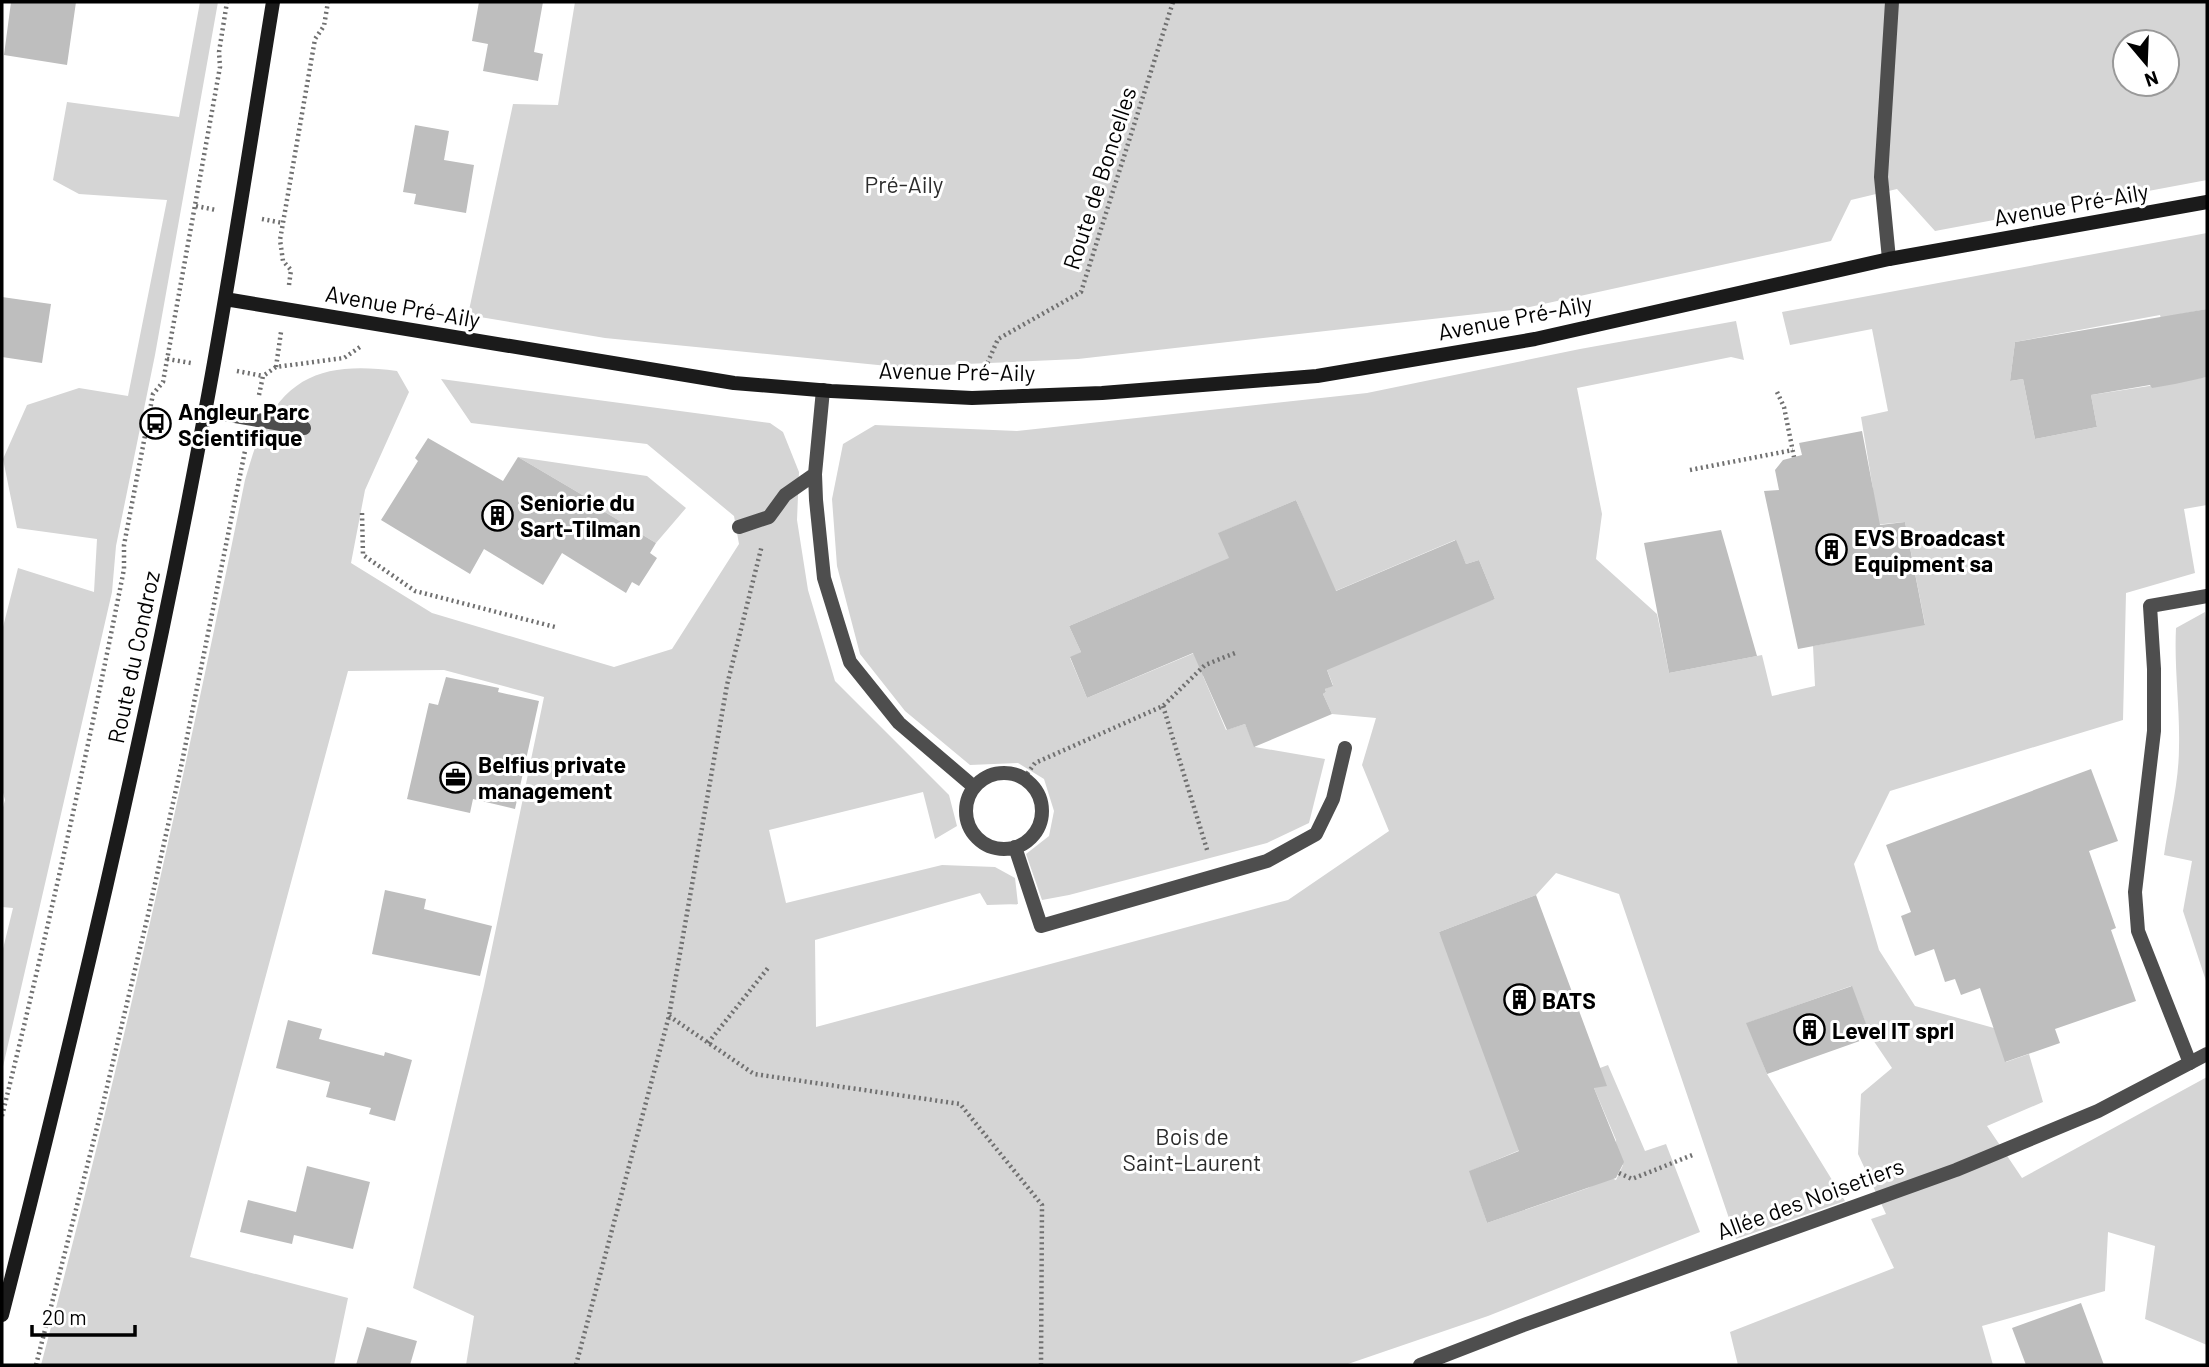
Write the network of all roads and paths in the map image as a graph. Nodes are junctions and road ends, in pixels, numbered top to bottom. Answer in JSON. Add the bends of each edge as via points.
{"nodes":[{"id":1,"x":227,"y":2,"type":"edge"},
{"id":2,"x":273,"y":2,"type":"edge"},
{"id":3,"x":328,"y":2,"type":"edge"},
{"id":4,"x":1173,"y":2,"type":"edge"},
{"id":5,"x":1892,"y":2,"type":"edge"},
{"id":6,"x":2207,"y":202,"type":"edge"},
{"id":7,"x":1889,"y":260,"type":"junction"},
{"id":8,"x":290,"y":277,"type":"dead end"},
{"id":9,"x":225,"y":299,"type":"junction"},
{"id":10,"x":389,"y":326,"type":"junction"},
{"id":11,"x":823,"y":390,"type":"junction"},
{"id":12,"x":1777,"y":392,"type":"dead end"},
{"id":13,"x":972,"y":398,"type":"junction"},
{"id":14,"x":206,"y":411,"type":"junction"},
{"id":15,"x":253,"y":419,"type":"junction"},
{"id":16,"x":303,"y":428,"type":"dead end"},
{"id":17,"x":1793,"y":450,"type":"junction"},
{"id":18,"x":1794,"y":457,"type":"dead end"},
{"id":19,"x":1690,"y":470,"type":"dead end"},
{"id":20,"x":815,"y":474,"type":"junction"},
{"id":21,"x":362,"y":513,"type":"dead end"},
{"id":22,"x":769,"y":517,"type":"junction"},
{"id":23,"x":740,"y":527,"type":"dead end"},
{"id":24,"x":2207,"y":596,"type":"edge"},
{"id":25,"x":555,"y":626,"type":"dead end"},
{"id":26,"x":1235,"y":653,"type":"dead end"},
{"id":27,"x":1163,"y":706,"type":"junction"},
{"id":28,"x":1345,"y":748,"type":"dead end"},
{"id":29,"x":1024,"y":778,"type":"junction"},
{"id":30,"x":974,"y":787,"type":"junction"},
{"id":31,"x":1015,"y":847,"type":"junction"},
{"id":32,"x":1215,"y":876,"type":"junction"},
{"id":33,"x":768,"y":968,"type":"dead end"},
{"id":34,"x":669,"y":1016,"type":"junction"},
{"id":35,"x":708,"y":1043,"type":"junction"},
{"id":36,"x":2207,"y":1054,"type":"edge"},
{"id":37,"x":2190,"y":1063,"type":"junction"},
{"id":38,"x":2,"y":1116,"type":"edge"},
{"id":39,"x":1695,"y":1154,"type":"dead end"},
{"id":40,"x":1619,"y":1173,"type":"dead end"},
{"id":41,"x":2,"y":1315,"type":"edge"},
{"id":42,"x":36,"y":1365,"type":"edge"},
{"id":43,"x":576,"y":1365,"type":"edge"},
{"id":44,"x":1041,"y":1365,"type":"edge"},
{"id":45,"x":1420,"y":1365,"type":"edge"}],
"edges":[{"from":1,"to":38,"type":"path","via":[[220,67],[163,382],[153,394],[94,718]]},
{"from":2,"to":9,"type":"street","name":"Route du Condroz"},
{"from":3,"to":8,"type":"path","via":[[324,26],[315,39],[280,240]]},
{"from":4,"to":13,"type":"path","name":"Route de Boncelles","via":[[1081,292],[998,339]]},
{"from":5,"to":7,"type":"street","via":[[1881,177]]},
{"from":6,"to":7,"type":"street","name":"Avenue Pré-Aily"},
{"from":7,"to":13,"type":"street","name":"Avenue Pré-Aily","via":[[1535,339],[1317,376]]},
{"from":9,"to":10,"type":"street","name":"Avenue Pré-Aily"},
{"from":9,"to":14,"type":"street","name":"Route du Condroz"},
{"from":10,"to":11,"type":"street","name":"Avenue Pré-Aily","via":[[734,383]]},
{"from":10,"to":15,"type":"path","via":[[344,358],[276,367],[263,376]]},
{"from":11,"to":13,"type":"street","name":"Avenue Pré-Aily"},
{"from":11,"to":20,"type":"street"},
{"from":12,"to":17,"type":"path"},
{"from":14,"to":15,"type":"street"},
{"from":14,"to":41,"type":"street","name":"Route du Condroz","via":[[103,905]]},
{"from":15,"to":16,"type":"street"},
{"from":15,"to":42,"type":"path","via":[[148,915]]},
{"from":17,"to":18,"type":"path"},
{"from":17,"to":19,"type":"path"},
{"from":20,"to":22,"type":"street","via":[[785,495]]},
{"from":20,"to":30,"type":"street","via":[[824,578],[850,663],[899,723]]},
{"from":21,"to":25,"type":"path","via":[[363,555],[415,591]]},
{"from":22,"to":23,"type":"street"},
{"from":22,"to":34,"type":"path","via":[[727,685]]},
{"from":24,"to":37,"type":"street","via":[[2150,607],[2154,731],[2135,892],[2137,931]]},
{"from":26,"to":27,"type":"path","via":[[1205,665]]},
{"from":27,"to":29,"type":"path","via":[[1035,763]]},
{"from":27,"to":32,"type":"path"},
{"from":28,"to":32,"type":"street","via":[[1333,799],[1316,834],[1267,861]]},
{"from":29,"to":30,"type":"street","via":[[997,773]]},
{"from":29,"to":31,"type":"street","via":[[1040,798],[1042,811],[1034,834]]},
{"from":30,"to":31,"type":"street","via":[[967,800],[969,827],[986,845]]},
{"from":31,"to":32,"type":"street","via":[[1041,926]]},
{"from":33,"to":35,"type":"path"},
{"from":34,"to":35,"type":"path"},
{"from":34,"to":43,"type":"path"},
{"from":35,"to":44,"type":"path","via":[[754,1074],[960,1104],[1042,1205]]},
{"from":36,"to":37,"type":"street","name":"Allée des Noisetiers"},
{"from":37,"to":45,"type":"street","name":"Allée des Noisetiers","via":[[2098,1111],[1956,1170]]},
{"from":39,"to":40,"type":"path","via":[[1632,1179]]}]}
